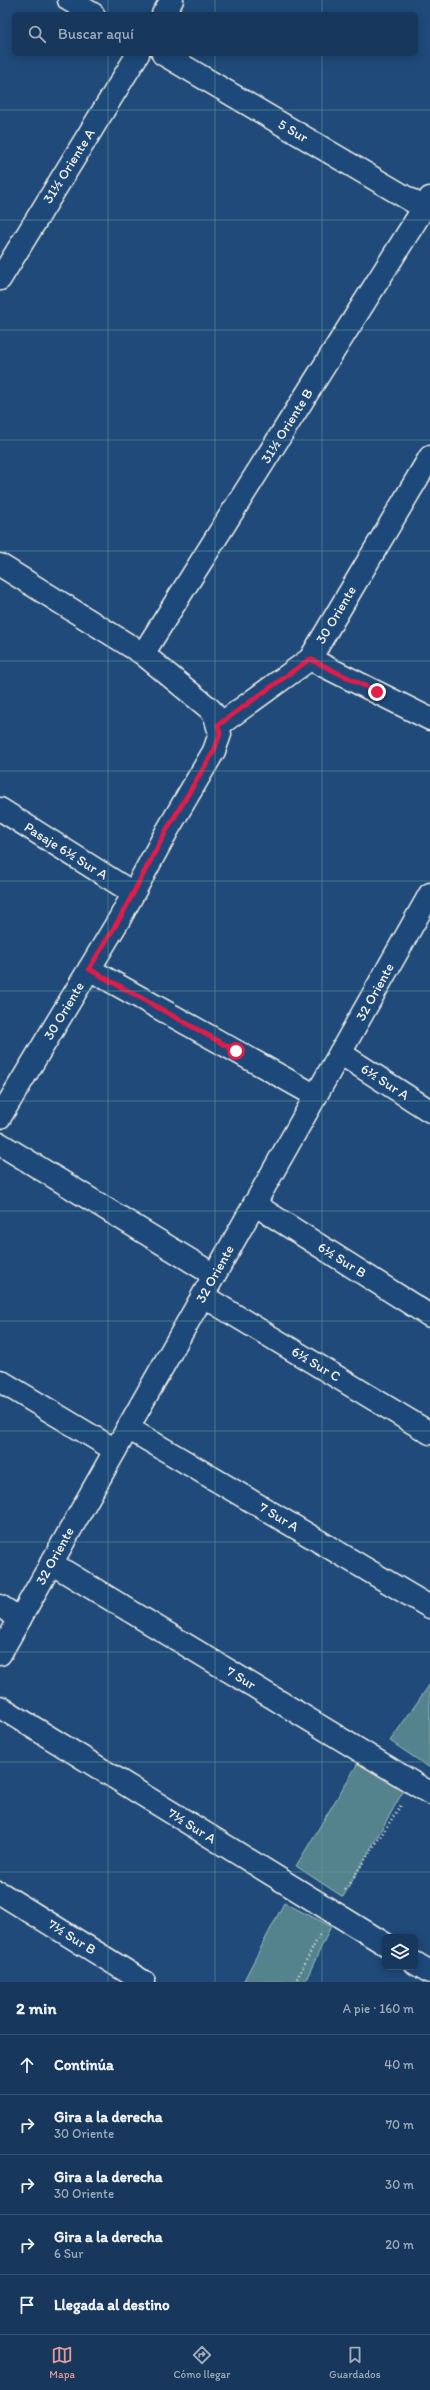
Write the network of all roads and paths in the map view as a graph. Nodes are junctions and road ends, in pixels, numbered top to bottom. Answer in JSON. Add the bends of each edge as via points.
{"nodes":[{"id":1,"x":69,"y":0,"type":"edge"},
{"id":2,"x":172,"y":0,"type":"edge"},
{"id":3,"x":90,"y":12,"type":"edge"},
{"id":4,"x":164,"y":12,"type":"edge"},
{"id":5,"x":137,"y":56,"type":"edge"},
{"id":6,"x":166,"y":56,"type":"edge"},
{"id":7,"x":427,"y":203,"type":"edge"},
{"id":8,"x":0,"y":279,"type":"edge"},
{"id":9,"x":430,"y":457,"type":"edge"},
{"id":10,"x":0,"y":565,"type":"edge"},
{"id":11,"x":143,"y":654,"type":"junction"},
{"id":12,"x":310,"y":659,"type":"junction"},
{"id":13,"x":430,"y":719,"type":"edge"},
{"id":14,"x":218,"y":725,"type":"junction"},
{"id":15,"x":0,"y":809,"type":"edge"},
{"id":16,"x":133,"y":893,"type":"junction"},
{"id":17,"x":428,"y":903,"type":"edge"},
{"id":18,"x":89,"y":969,"type":"junction"},
{"id":19,"x":340,"y":1053,"type":"junction"},
{"id":20,"x":316,"y":1096,"type":"junction"},
{"id":21,"x":430,"y":1110,"type":"edge"},
{"id":22,"x":0,"y":1117,"type":"edge"},
{"id":23,"x":0,"y":1144,"type":"edge"},
{"id":24,"x":254,"y":1204,"type":"junction"},
{"id":25,"x":214,"y":1275,"type":"junction"},
{"id":26,"x":203,"y":1296,"type":"junction"},
{"id":27,"x":430,"y":1316,"type":"edge"},
{"id":28,"x":0,"y":1381,"type":"edge"},
{"id":29,"x":128,"y":1428,"type":"junction"},
{"id":30,"x":430,"y":1432,"type":"edge"},
{"id":31,"x":115,"y":1450,"type":"junction"},
{"id":32,"x":51,"y":1562,"type":"junction"},
{"id":33,"x":0,"y":1606,"type":"edge"},
{"id":34,"x":430,"y":1607,"type":"edge"},
{"id":35,"x":20,"y":1618,"type":"junction"},
{"id":36,"x":0,"y":1654,"type":"edge"},
{"id":37,"x":0,"y":1707,"type":"edge"},
{"id":38,"x":423,"y":1789,"type":"edge"},
{"id":39,"x":0,"y":1893,"type":"edge"},
{"id":40,"x":331,"y":1911,"type":"junction"},
{"id":41,"x":382,"y":1942,"type":"edge"},
{"id":42,"x":418,"y":1965,"type":"edge"},
{"id":43,"x":430,"y":1972,"type":"edge"},
{"id":44,"x":144,"y":1982,"type":"edge"},
{"id":45,"x":295,"y":1982,"type":"edge"}],
"edges":[{"from":1,"to":3,"type":"street"},
{"from":2,"to":4,"type":"street"},
{"from":5,"to":8,"type":"street","name":"31½ Oriente A"},
{"from":6,"to":7,"type":"street","name":"5 Sur"},
{"from":7,"to":11,"type":"street","name":"31½ Oriente B"},
{"from":9,"to":12,"type":"street","name":"30 Oriente"},
{"from":10,"to":11,"type":"street"},
{"from":11,"to":14,"type":"street","via":[[210,709]]},
{"from":12,"to":13,"type":"street"},
{"from":12,"to":14,"type":"street","name":"30 Oriente"},
{"from":14,"to":16,"type":"street","name":"30 Oriente","via":[[220,734],[214,751],[166,831]]},
{"from":15,"to":16,"type":"street","name":"Pasaje 6½ Sur A"},
{"from":16,"to":18,"type":"street","name":"30 Oriente"},
{"from":17,"to":19,"type":"street","name":"32 Oriente"},
{"from":18,"to":20,"type":"street"},
{"from":18,"to":22,"type":"street","name":"30 Oriente"},
{"from":19,"to":20,"type":"street","name":"32 Oriente"},
{"from":19,"to":21,"type":"street","name":"6½ Sur A"},
{"from":20,"to":24,"type":"street","name":"32 Oriente"},
{"from":23,"to":25,"type":"street"},
{"from":24,"to":25,"type":"street","name":"32 Oriente"},
{"from":24,"to":27,"type":"street","name":"6½ Sur B"},
{"from":25,"to":26,"type":"street","name":"32 Oriente"},
{"from":26,"to":29,"type":"street","name":"32 Oriente"},
{"from":26,"to":30,"type":"street","name":"6½ Sur C"},
{"from":28,"to":31,"type":"street"},
{"from":29,"to":31,"type":"street","name":"32 Oriente"},
{"from":29,"to":34,"type":"street","name":"7 Sur A"},
{"from":31,"to":32,"type":"street","name":"32 Oriente"},
{"from":32,"to":35,"type":"street","name":"32 Oriente"},
{"from":32,"to":38,"type":"street","name":"7 Sur"},
{"from":33,"to":35,"type":"street"},
{"from":35,"to":36,"type":"street","name":"32 Oriente"},
{"from":37,"to":40,"type":"street","name":"7½ Sur A"},
{"from":38,"to":40,"type":"path"},
{"from":39,"to":44,"type":"street","name":"7½ Sur B"},
{"from":40,"to":41,"type":"street","name":"7½ Sur A"},
{"from":40,"to":45,"type":"path"},
{"from":42,"to":43,"type":"street"}]}
